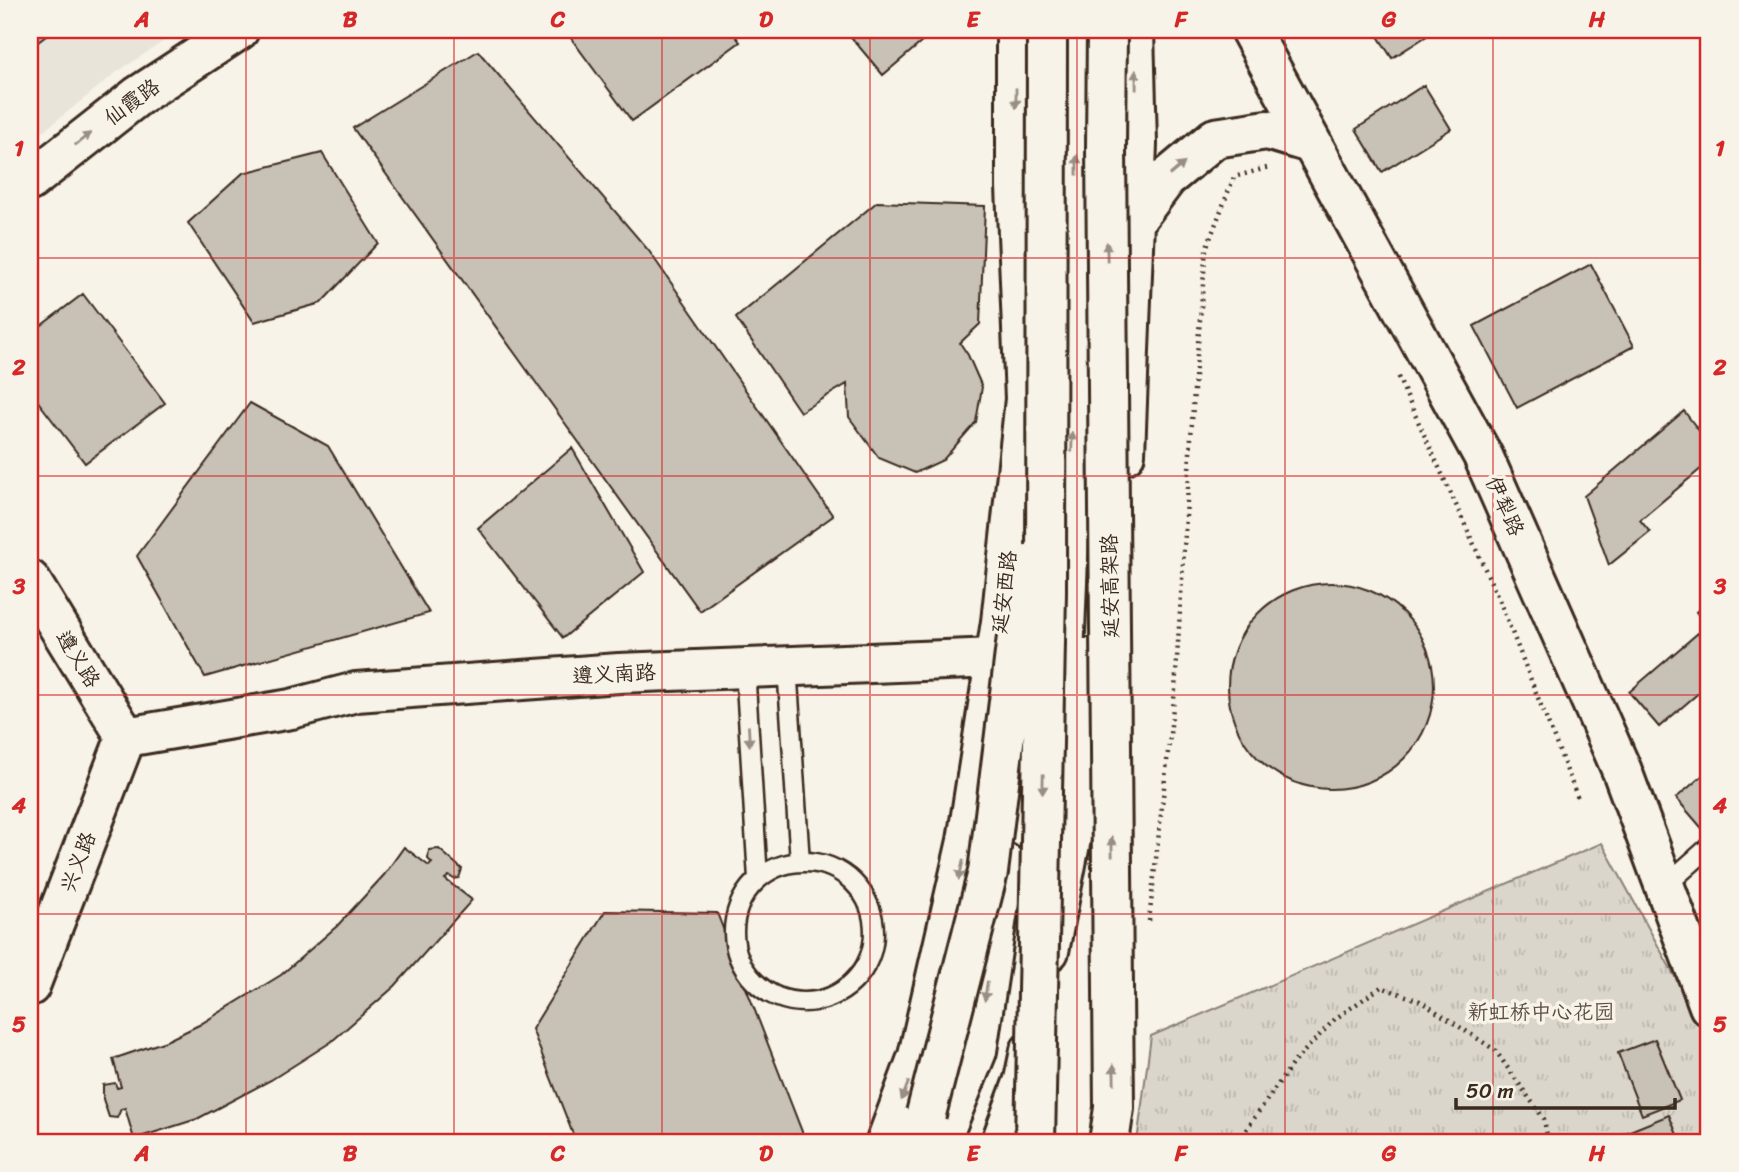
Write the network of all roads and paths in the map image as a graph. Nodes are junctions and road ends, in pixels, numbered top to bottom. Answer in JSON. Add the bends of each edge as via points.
{"nodes":[{"id":1,"x":239,"y":30,"type":"edge"},
{"id":2,"x":1016,"y":30,"type":"edge"},
{"id":3,"x":1049,"y":30,"type":"edge"},
{"id":4,"x":1077,"y":30,"type":"edge"},
{"id":5,"x":1107,"y":30,"type":"edge"},
{"id":6,"x":1135,"y":30,"type":"edge"},
{"id":7,"x":1250,"y":30,"type":"edge"},
{"id":8,"x":1310,"y":143,"type":"junction"},
{"id":9,"x":1271,"y":166,"type":"dead end"},
{"id":10,"x":30,"y":181,"type":"edge"},
{"id":11,"x":1134,"y":222,"type":"junction"},
{"id":12,"x":1398,"y":376,"type":"dead end"},
{"id":13,"x":1048,"y":410,"type":"junction"},
{"id":14,"x":30,"y":580,"type":"edge"},
{"id":15,"x":1049,"y":657,"type":"junction"},
{"id":16,"x":996,"y":658,"type":"junction"},
{"id":17,"x":1106,"y":658,"type":"junction"},
{"id":18,"x":787,"y":666,"type":"junction"},
{"id":19,"x":745,"y":668,"type":"junction"},
{"id":20,"x":126,"y":737,"type":"junction"},
{"id":21,"x":1579,"y":801,"type":"dead end"},
{"id":22,"x":1077,"y":805,"type":"junction"},
{"id":23,"x":1709,"y":848,"type":"edge"},
{"id":24,"x":800,"y":862,"type":"junction"},
{"id":25,"x":758,"y":879,"type":"junction"},
{"id":26,"x":1665,"y":886,"type":"junction"},
{"id":27,"x":1147,"y":931,"type":"dead end"},
{"id":28,"x":30,"y":986,"type":"edge"},
{"id":29,"x":1709,"y":1006,"type":"edge"},
{"id":30,"x":886,"y":1142,"type":"edge"},
{"id":31,"x":916,"y":1142,"type":"edge"},
{"id":32,"x":940,"y":1142,"type":"edge"},
{"id":33,"x":1001,"y":1142,"type":"edge"},
{"id":34,"x":1035,"y":1142,"type":"edge"},
{"id":35,"x":1109,"y":1142,"type":"edge"},
{"id":36,"x":1240,"y":1142,"type":"edge"},
{"id":37,"x":1548,"y":1142,"type":"edge"}],
"edges":[{"from":10,"to":1,"type":"main road","name":"仙霞路","one_way":true,"via":[[138,96]]},
{"from":2,"to":16,"type":"main road","name":"延安西路","one_way":true,"via":[[1025,399]]},
{"from":3,"to":13,"type":"main road","bridge":true},
{"from":3,"to":15,"type":"main road","name":"延安西路"},
{"from":15,"to":4,"type":"main road","name":"延安西路","one_way":true,"via":[[1078,307]]},
{"from":35,"to":5,"type":"main road","name":"延安高架路","one_way":true,"bridge":true,"via":[[1114,1094]]},
{"from":11,"to":6,"type":"main road","one_way":true},
{"from":7,"to":8,"type":"main road","name":"伊犁路"},
{"from":11,"to":8,"type":"main road","one_way":true,"via":[[1167,178],[1215,138],[1267,130]]},
{"from":8,"to":26,"type":"main road","name":"伊犁路","via":[[1483,456],[1622,771]]},
{"from":9,"to":27,"type":"path","via":[[1234,177],[1206,249],[1175,690]]},
{"from":11,"to":17,"type":"main road","via":[[1121,587]]},
{"from":12,"to":21,"type":"path","via":[[1500,602]]},
{"from":13,"to":31,"type":"main road","bridge":true,"via":[[989,872]]},
{"from":13,"to":34,"type":"main road","one_way":true,"bridge":true},
{"from":14,"to":20,"type":"main road","name":"遵义路"},
{"from":15,"to":16,"type":"main road","name":"遵义南路"},
{"from":15,"to":17,"type":"main road","name":"遵义南路"},
{"from":15,"to":22,"type":"main road"},
{"from":15,"to":32,"type":"main road","name":"延安西路","one_way":true,"via":[[977,1051]]},
{"from":16,"to":18,"type":"main road","name":"遵义南路"},
{"from":16,"to":30,"type":"main road","name":"延安西路","one_way":true,"via":[[952,908],[918,1056]]},
{"from":17,"to":22,"type":"main road"},
{"from":18,"to":19,"type":"main road","name":"遵义南路"},
{"from":18,"to":24,"type":"lane"},
{"from":19,"to":20,"type":"main road","name":"遵义南路","via":[[356,692],[291,709]]},
{"from":19,"to":25,"type":"lane","one_way":true},
{"from":20,"to":28,"type":"main road","name":"兴义路"},
{"from":22,"to":33,"type":"main road","via":[[1024,1080]]},
{"from":23,"to":26,"type":"lane"},
{"from":24,"to":25,"type":"lane","via":[[777,867]]},
{"from":24,"to":25,"type":"lane","via":[[824,864],[846,875],[863,892],[873,914],[875,938],[869,961],[855,981],[836,996],[813,1003],[790,1002],[769,994],[752,980],[734,940],[744,897]]},
{"from":26,"to":29,"type":"main road","name":"伊犁路"},
{"from":36,"to":37,"type":"path","via":[[1293,1063],[1335,1019],[1381,987],[1420,1001],[1495,1050],[1544,1119]]}]}
